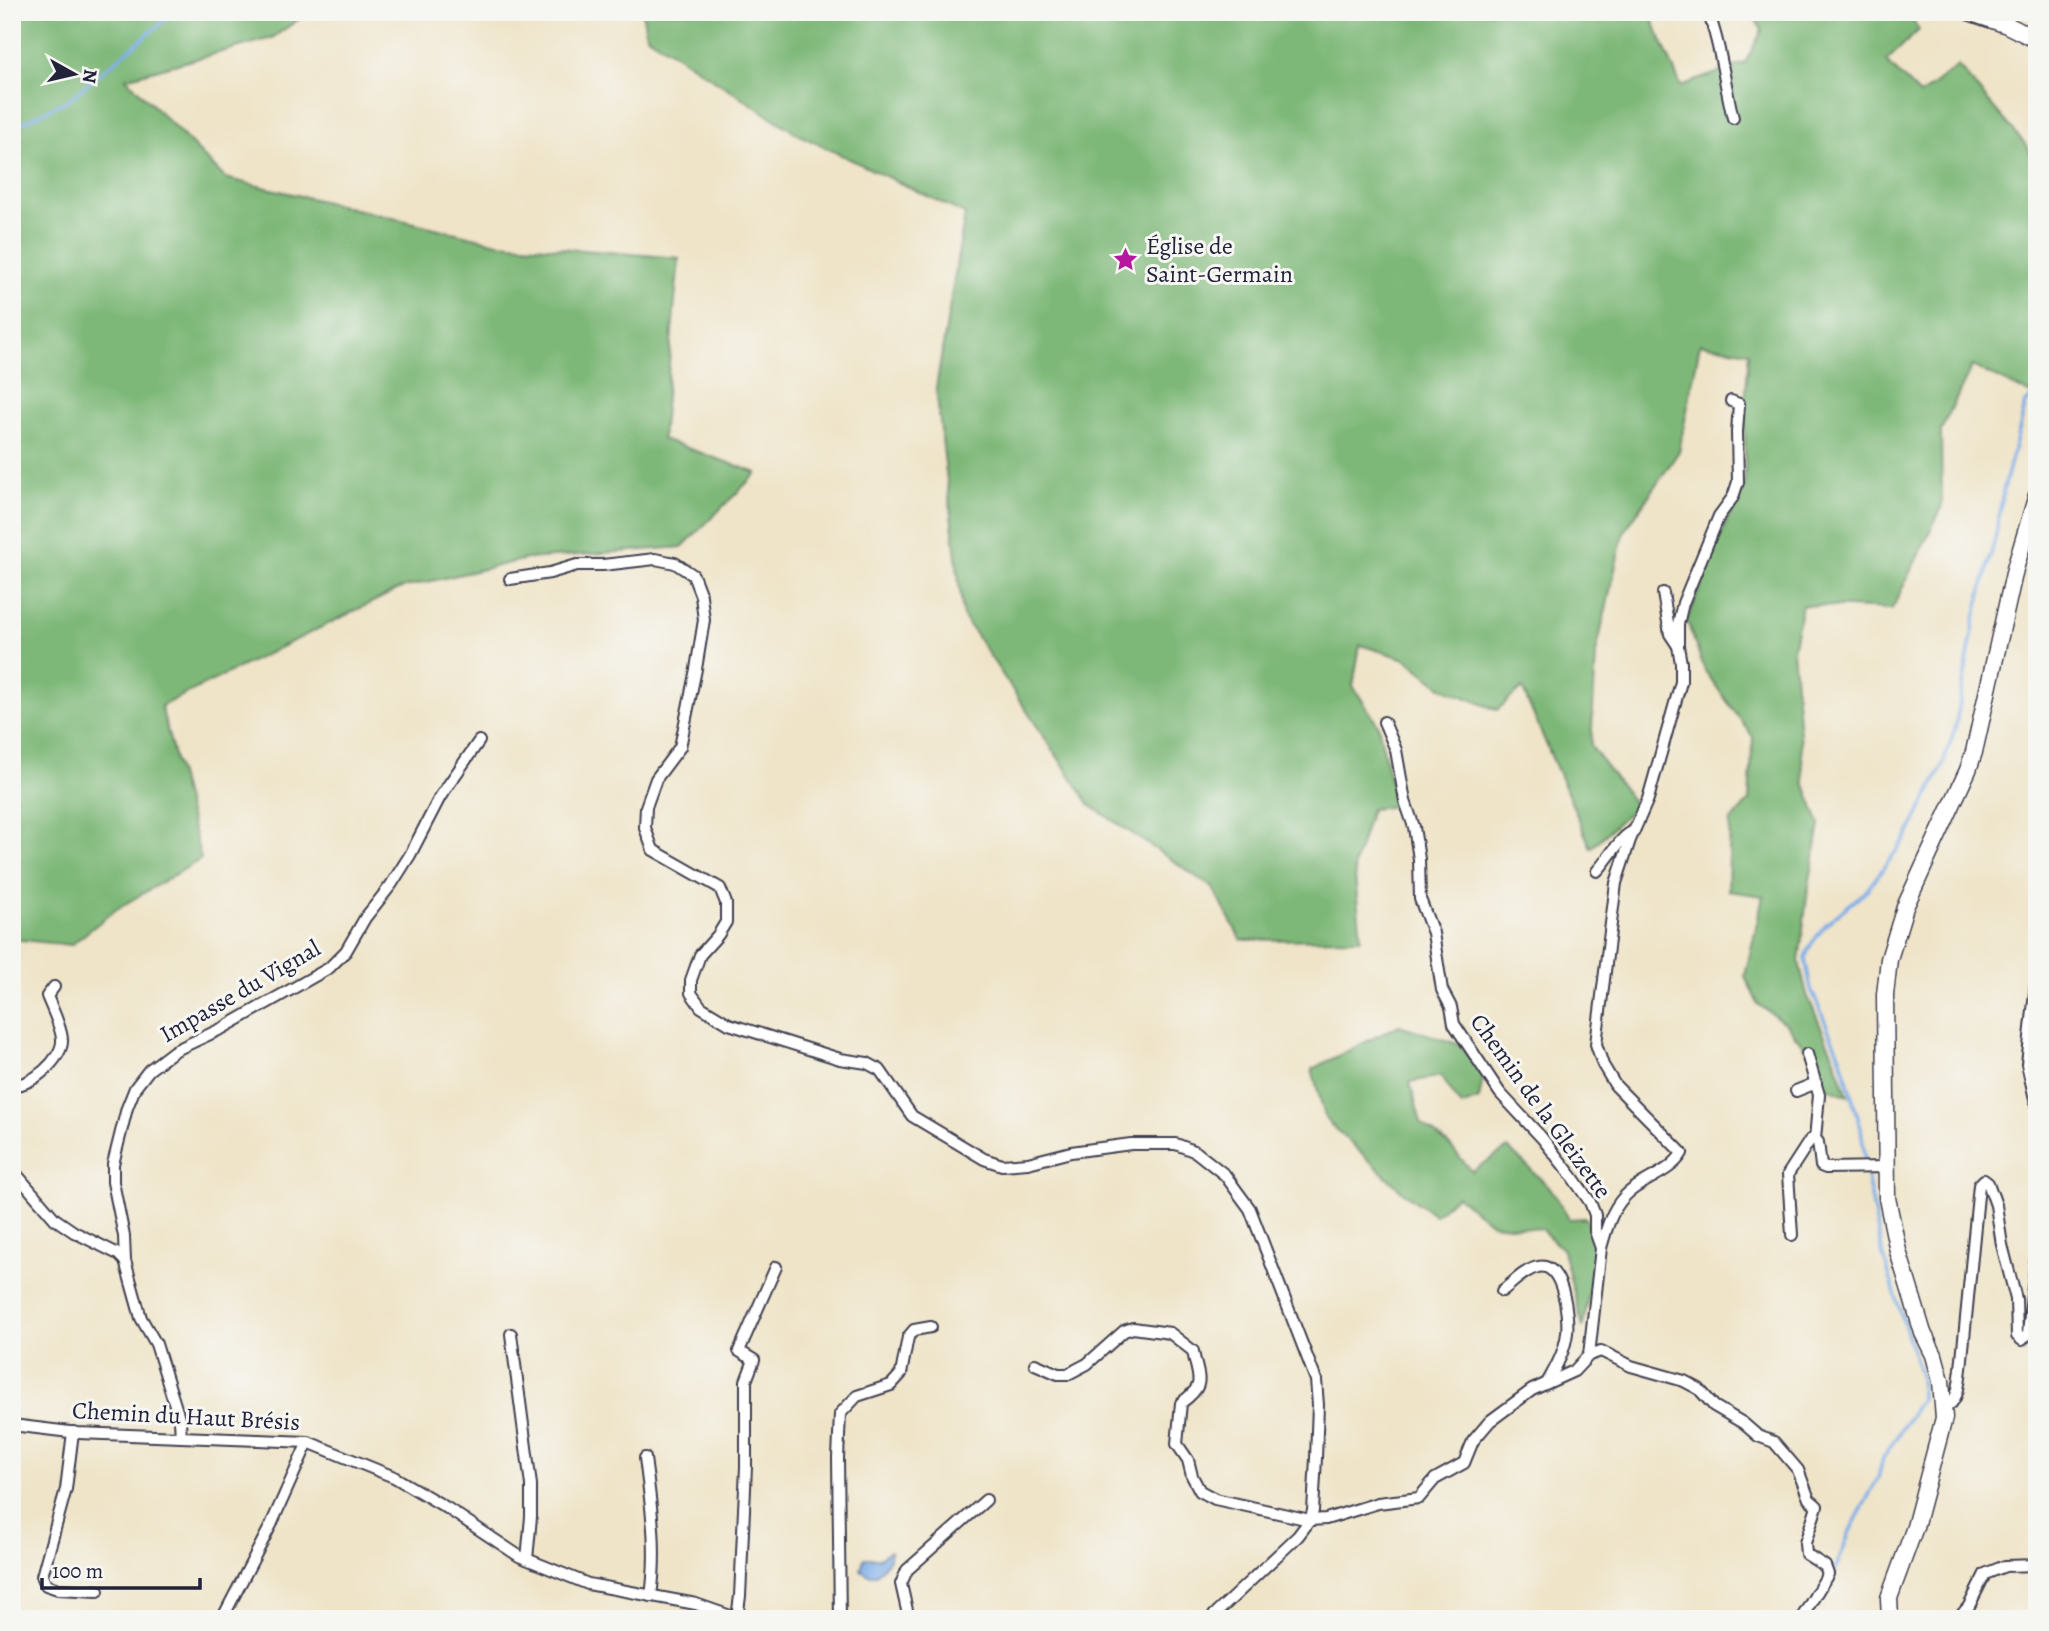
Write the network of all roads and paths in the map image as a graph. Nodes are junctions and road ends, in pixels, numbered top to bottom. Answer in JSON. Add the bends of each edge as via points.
{"nodes":[{"id":1,"x":1709,"y":12,"type":"edge"},
{"id":2,"x":1971,"y":13,"type":"edge"},
{"id":3,"x":2037,"y":40,"type":"edge"},
{"id":4,"x":1732,"y":118,"type":"dead end"},
{"id":5,"x":1731,"y":401,"type":"dead end"},
{"id":6,"x":2037,"y":495,"type":"edge"},
{"id":7,"x":2037,"y":519,"type":"edge"},
{"id":8,"x":2024,"y":541,"type":"junction"},
{"id":9,"x":510,"y":579,"type":"dead end"},
{"id":10,"x":1664,"y":593,"type":"dead end"},
{"id":11,"x":1678,"y":646,"type":"junction"},
{"id":12,"x":1384,"y":722,"type":"dead end"},
{"id":13,"x":480,"y":741,"type":"dead end"},
{"id":14,"x":1634,"y":831,"type":"junction"},
{"id":15,"x":1597,"y":871,"type":"dead end"},
{"id":16,"x":2037,"y":975,"type":"edge"},
{"id":17,"x":54,"y":987,"type":"dead end"},
{"id":18,"x":1807,"y":1054,"type":"dead end"},
{"id":19,"x":1816,"y":1083,"type":"junction"},
{"id":20,"x":12,"y":1084,"type":"edge"},
{"id":21,"x":1796,"y":1091,"type":"dead end"},
{"id":22,"x":2037,"y":1108,"type":"edge"},
{"id":23,"x":1815,"y":1139,"type":"junction"},
{"id":24,"x":1880,"y":1167,"type":"junction"},
{"id":25,"x":12,"y":1169,"type":"edge"},
{"id":26,"x":1792,"y":1235,"type":"dead end"},
{"id":27,"x":1601,"y":1248,"type":"junction"},
{"id":28,"x":2037,"y":1249,"type":"edge"},
{"id":29,"x":125,"y":1261,"type":"junction"},
{"id":30,"x":776,"y":1267,"type":"dead end"},
{"id":31,"x":1502,"y":1292,"type":"dead end"},
{"id":32,"x":931,"y":1327,"type":"dead end"},
{"id":33,"x":1923,"y":1333,"type":"junction"},
{"id":34,"x":511,"y":1335,"type":"dead end"},
{"id":35,"x":1589,"y":1355,"type":"junction"},
{"id":36,"x":1035,"y":1364,"type":"dead end"},
{"id":37,"x":1546,"y":1383,"type":"junction"},
{"id":38,"x":1945,"y":1407,"type":"junction"},
{"id":39,"x":12,"y":1425,"type":"edge"},
{"id":40,"x":73,"y":1432,"type":"junction"},
{"id":41,"x":181,"y":1437,"type":"junction"},
{"id":42,"x":308,"y":1442,"type":"junction"},
{"id":43,"x":645,"y":1458,"type":"dead end"},
{"id":44,"x":1924,"y":1487,"type":"junction"},
{"id":45,"x":986,"y":1500,"type":"dead end"},
{"id":46,"x":1310,"y":1520,"type":"junction"},
{"id":47,"x":527,"y":1559,"type":"junction"},
{"id":48,"x":2037,"y":1565,"type":"edge"},
{"id":49,"x":98,"y":1591,"type":"dead end"},
{"id":50,"x":651,"y":1596,"type":"junction"},
{"id":51,"x":738,"y":1618,"type":"edge"},
{"id":52,"x":222,"y":1619,"type":"edge"},
{"id":53,"x":840,"y":1619,"type":"edge"},
{"id":54,"x":909,"y":1619,"type":"edge"},
{"id":55,"x":1210,"y":1619,"type":"edge"},
{"id":56,"x":1801,"y":1619,"type":"edge"},
{"id":57,"x":1890,"y":1619,"type":"edge"},
{"id":58,"x":1958,"y":1619,"type":"edge"}],
"edges":[{"from":1,"to":4,"type":"street"},
{"from":2,"to":3,"type":"main road"},
{"from":5,"to":11,"type":"street","via":[[1739,404],[1738,482],[1683,603]]},
{"from":6,"to":8,"type":"main road"},
{"from":7,"to":8,"type":"main road"},
{"from":8,"to":24,"type":"main road","via":[[1968,770],[1908,900],[1889,959]]},
{"from":9,"to":46,"type":"street","via":[[577,565],[655,559],[675,563],[692,575],[704,620],[696,669],[680,747],[656,779],[646,807],[645,828],[653,850],[720,888],[726,902],[726,922],[700,955],[691,980],[691,993],[701,1007],[729,1024],[867,1063],[880,1070],[912,1116],[1002,1165],[1119,1146],[1176,1144],[1196,1152],[1224,1175],[1250,1209],[1316,1380]]},
{"from":10,"to":11,"type":"street","via":[[1670,634]]},
{"from":11,"to":14,"type":"street","via":[[1681,682],[1675,710]]},
{"from":12,"to":27,"type":"street","name":"Chemin de la Gleizette","via":[[1396,750],[1414,827],[1420,898],[1454,1024],[1500,1093],[1542,1138],[1590,1202]]},
{"from":13,"to":29,"type":"street","name":"Impasse du Vignal","via":[[440,797],[410,855],[346,951],[329,968],[174,1051],[135,1088],[113,1164]]},
{"from":14,"to":15,"type":"street","via":[[1627,833]]},
{"from":14,"to":27,"type":"street","via":[[1616,883],[1596,1044],[1602,1065],[1615,1084],[1682,1153],[1668,1168],[1624,1196],[1611,1216]]},
{"from":16,"to":22,"type":"street","via":[[2027,1064]]},
{"from":17,"to":20,"type":"street","via":[[47,996],[61,1047],[54,1061],[35,1077],[22,1085]]},
{"from":18,"to":19,"type":"street"},
{"from":19,"to":21,"type":"street"},
{"from":19,"to":23,"type":"street","via":[[1820,1104]]},
{"from":23,"to":24,"type":"street","via":[[1821,1166]]},
{"from":23,"to":26,"type":"street","via":[[1788,1174]]},
{"from":24,"to":33,"type":"main road"},
{"from":25,"to":29,"type":"street","via":[[55,1219]]},
{"from":27,"to":35,"type":"street","name":"Chemin de la Gleizette"},
{"from":28,"to":38,"type":"street","via":[[2028,1335],[2022,1340],[2017,1336],[2017,1299],[1996,1205],[1984,1180],[1979,1185],[1961,1369],[1956,1395]]},
{"from":29,"to":41,"type":"street","name":"Impasse du Vignal","via":[[141,1318],[156,1344]]},
{"from":30,"to":51,"type":"street","via":[[739,1351],[754,1360],[747,1381]]},
{"from":31,"to":37,"type":"street","via":[[1538,1267],[1554,1271],[1567,1311],[1567,1333]]},
{"from":32,"to":53,"type":"street","via":[[914,1330],[908,1337],[901,1374],[891,1385],[857,1396],[840,1414]]},
{"from":33,"to":38,"type":"main road","via":[[1934,1355]]},
{"from":33,"to":44,"type":"main road","via":[[1935,1405]]},
{"from":34,"to":47,"type":"street","via":[[531,1485]]},
{"from":35,"to":37,"type":"street","via":[[1574,1371]]},
{"from":35,"to":56,"type":"street","via":[[1601,1351],[1699,1389],[1714,1406],[1774,1442],[1798,1470],[1809,1499],[1817,1506],[1806,1554],[1825,1566],[1828,1574]]},
{"from":36,"to":46,"type":"street","via":[[1068,1374],[1087,1364],[1124,1331],[1171,1333],[1193,1351],[1199,1385],[1181,1403],[1177,1444],[1200,1491],[1215,1499]]},
{"from":37,"to":46,"type":"street","via":[[1490,1421],[1473,1441],[1464,1463],[1435,1479],[1419,1498]]},
{"from":38,"to":44,"type":"main road"},
{"from":39,"to":40,"type":"street","name":"Chemin du Haut Brésis"},
{"from":40,"to":41,"type":"street","name":"Chemin du Haut Brésis"},
{"from":40,"to":49,"type":"street","via":[[66,1489],[42,1576],[46,1586]]},
{"from":41,"to":42,"type":"street","name":"Chemin du Haut Brésis"},
{"from":42,"to":47,"type":"street","name":"Chemin du Haut Brésis","via":[[394,1477]]},
{"from":42,"to":52,"type":"street"},
{"from":43,"to":50,"type":"street","via":[[654,1536]]},
{"from":44,"to":57,"type":"main road","via":[[1889,1598]]},
{"from":45,"to":54,"type":"street","via":[[907,1570],[901,1584]]},
{"from":46,"to":55,"type":"street"},
{"from":47,"to":50,"type":"street","name":"Chemin du Haut Brésis","via":[[588,1584]]},
{"from":48,"to":58,"type":"street","via":[[2005,1566],[1985,1574]]},
{"from":50,"to":51,"type":"street","name":"Chemin du Haut Brésis"}]}
